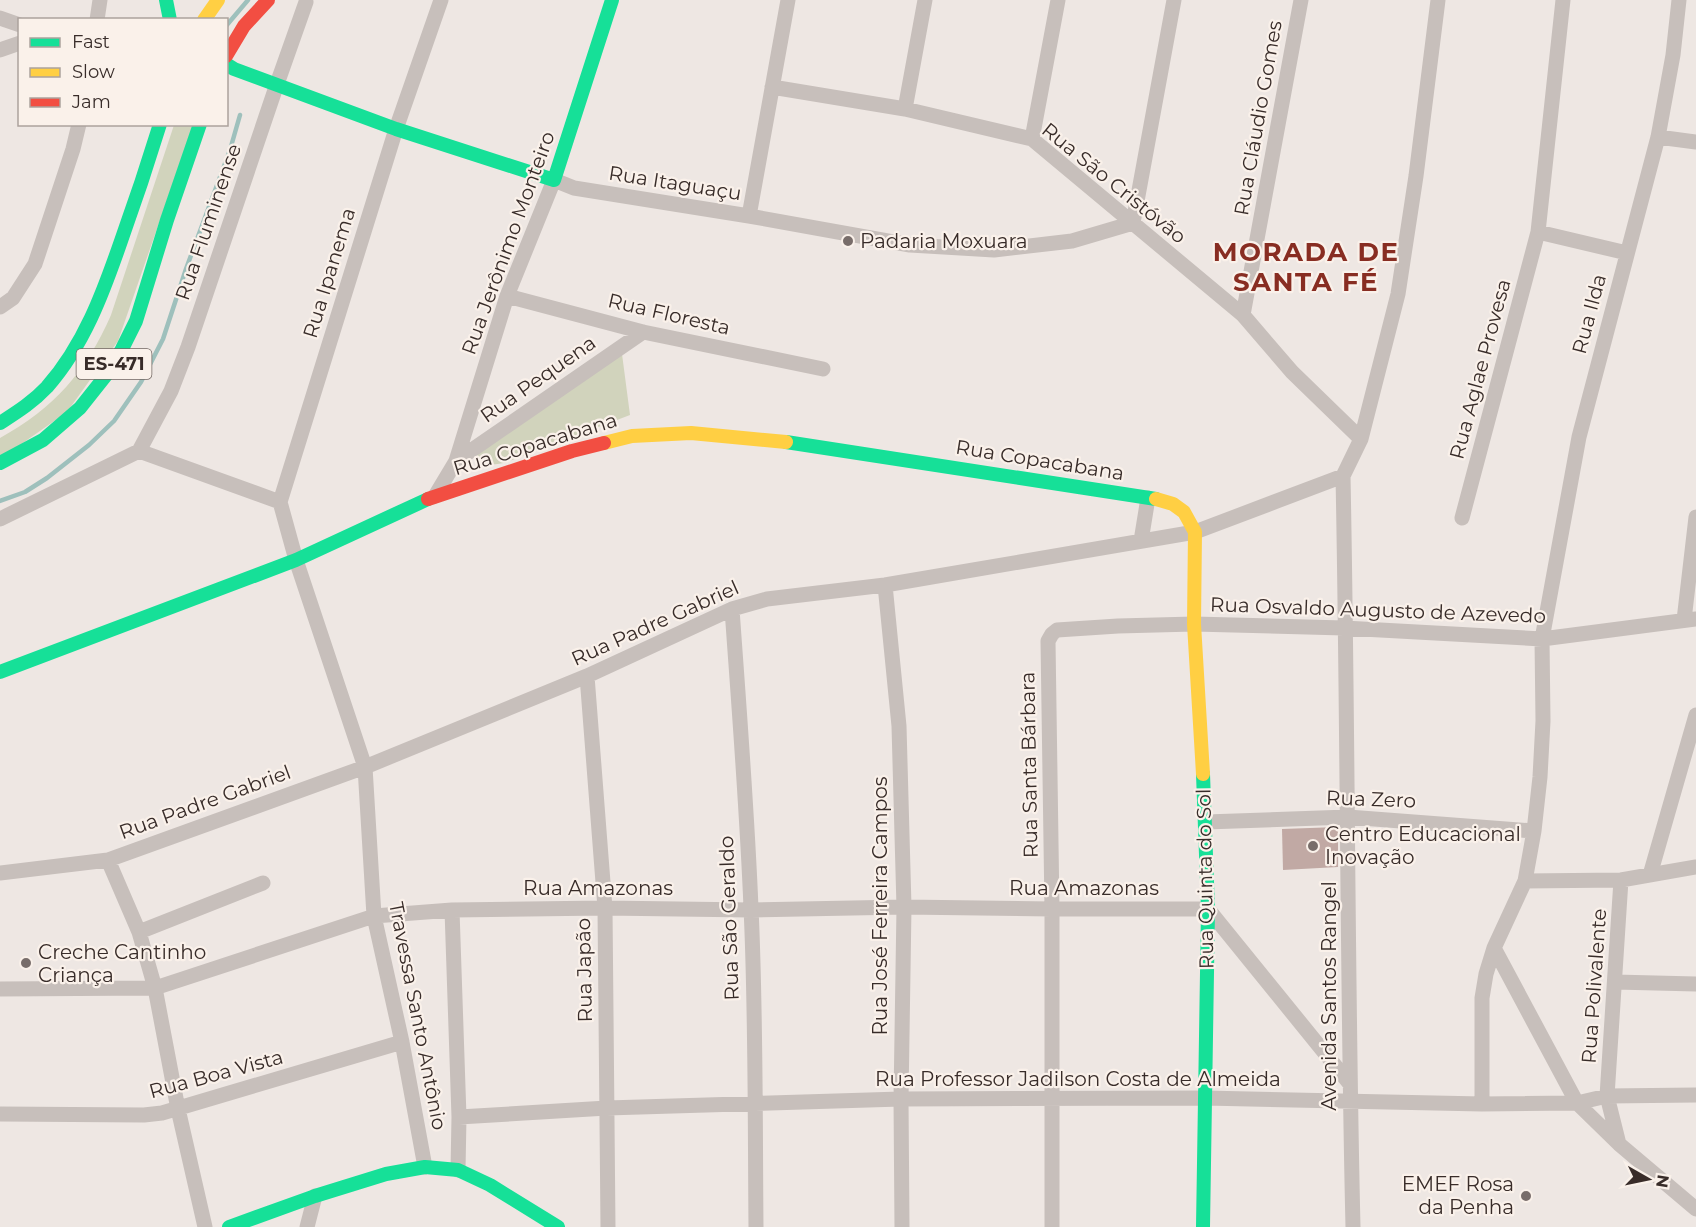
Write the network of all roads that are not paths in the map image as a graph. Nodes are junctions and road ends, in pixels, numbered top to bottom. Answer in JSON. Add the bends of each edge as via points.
{"nodes":[{"id":1,"x":166,"y":0,"type":"edge"},
{"id":2,"x":218,"y":0,"type":"edge"},
{"id":3,"x":268,"y":0,"type":"edge"},
{"id":4,"x":441,"y":0,"type":"edge"},
{"id":5,"x":612,"y":0,"type":"edge"},
{"id":6,"x":788,"y":0,"type":"edge"},
{"id":7,"x":925,"y":0,"type":"edge"},
{"id":8,"x":1058,"y":0,"type":"edge"},
{"id":9,"x":1174,"y":0,"type":"edge"},
{"id":10,"x":1301,"y":0,"type":"edge"},
{"id":11,"x":1438,"y":0,"type":"edge"},
{"id":12,"x":1563,"y":0,"type":"edge"},
{"id":13,"x":1679,"y":0,"type":"edge"},
{"id":14,"x":306,"y":2,"type":"dead end"},
{"id":15,"x":0,"y":18,"type":"edge"},
{"id":16,"x":170,"y":18,"type":"edge"},
{"id":17,"x":205,"y":18,"type":"edge"},
{"id":18,"x":18,"y":24,"type":"edge"},
{"id":19,"x":18,"y":44,"type":"edge"},
{"id":20,"x":0,"y":50,"type":"edge"},
{"id":21,"x":228,"y":52,"type":"edge"},
{"id":22,"x":228,"y":65,"type":"edge"},
{"id":23,"x":277,"y":84,"type":"junction"},
{"id":24,"x":772,"y":87,"type":"junction"},
{"id":25,"x":905,"y":110,"type":"junction"},
{"id":26,"x":79,"y":126,"type":"edge"},
{"id":27,"x":159,"y":126,"type":"edge"},
{"id":28,"x":199,"y":126,"type":"edge"},
{"id":29,"x":396,"y":129,"type":"junction"},
{"id":30,"x":1659,"y":137,"type":"junction"},
{"id":31,"x":1032,"y":140,"type":"junction"},
{"id":32,"x":1696,"y":142,"type":"edge"},
{"id":33,"x":554,"y":180,"type":"junction"},
{"id":34,"x":749,"y":216,"type":"junction"},
{"id":35,"x":1133,"y":223,"type":"junction"},
{"id":36,"x":1538,"y":232,"type":"junction"},
{"id":37,"x":1627,"y":253,"type":"junction"},
{"id":38,"x":507,"y":296,"type":"junction"},
{"id":39,"x":0,"y":307,"type":"edge"},
{"id":40,"x":1243,"y":315,"type":"junction"},
{"id":41,"x":643,"y":332,"type":"junction"},
{"id":42,"x":823,"y":369,"type":"dead end"},
{"id":43,"x":0,"y":423,"type":"edge"},
{"id":44,"x":1361,"y":439,"type":"junction"},
{"id":45,"x":139,"y":451,"type":"junction"},
{"id":46,"x":456,"y":461,"type":"junction"},
{"id":47,"x":0,"y":463,"type":"edge"},
{"id":48,"x":1343,"y":476,"type":"junction"},
{"id":49,"x":435,"y":496,"type":"junction"},
{"id":50,"x":1148,"y":498,"type":"junction"},
{"id":51,"x":280,"y":502,"type":"junction"},
{"id":52,"x":1696,"y":517,"type":"edge"},
{"id":53,"x":1462,"y":518,"type":"dead end"},
{"id":54,"x":0,"y":519,"type":"edge"},
{"id":55,"x":1195,"y":532,"type":"junction"},
{"id":56,"x":1141,"y":541,"type":"junction"},
{"id":57,"x":296,"y":560,"type":"junction"},
{"id":58,"x":885,"y":585,"type":"junction"},
{"id":59,"x":732,"y":609,"type":"junction"},
{"id":60,"x":1690,"y":620,"type":"edge"},
{"id":61,"x":1194,"y":624,"type":"junction"},
{"id":62,"x":1344,"y":628,"type":"junction"},
{"id":63,"x":1057,"y":630,"type":"joint"},
{"id":64,"x":1542,"y":639,"type":"junction"},
{"id":65,"x":0,"y":672,"type":"edge"},
{"id":66,"x":587,"y":676,"type":"junction"},
{"id":67,"x":1695,"y":722,"type":"edge"},
{"id":68,"x":365,"y":767,"type":"junction"},
{"id":69,"x":1348,"y":816,"type":"junction"},
{"id":70,"x":1206,"y":822,"type":"junction"},
{"id":71,"x":1534,"y":831,"type":"junction"},
{"id":72,"x":108,"y":860,"type":"junction"},
{"id":73,"x":1696,"y":867,"type":"edge"},
{"id":74,"x":0,"y":873,"type":"edge"},
{"id":75,"x":1650,"y":875,"type":"junction"},
{"id":76,"x":1621,"y":880,"type":"junction"},
{"id":77,"x":1525,"y":881,"type":"junction"},
{"id":78,"x":263,"y":883,"type":"dead end"},
{"id":79,"x":904,"y":907,"type":"junction"},
{"id":80,"x":605,"y":908,"type":"junction"},
{"id":81,"x":1052,"y":909,"type":"junction"},
{"id":82,"x":1208,"y":909,"type":"junction"},
{"id":83,"x":452,"y":910,"type":"junction"},
{"id":84,"x":751,"y":910,"type":"junction"},
{"id":85,"x":374,"y":916,"type":"junction"},
{"id":86,"x":139,"y":932,"type":"junction"},
{"id":87,"x":1494,"y":948,"type":"junction"},
{"id":88,"x":1616,"y":982,"type":"junction"},
{"id":89,"x":1696,"y":984,"type":"edge"},
{"id":90,"x":155,"y":988,"type":"junction"},
{"id":91,"x":0,"y":989,"type":"edge"},
{"id":92,"x":402,"y":1042,"type":"junction"},
{"id":93,"x":1350,"y":1084,"type":"junction"},
{"id":94,"x":1696,"y":1095,"type":"edge"},
{"id":95,"x":1607,"y":1096,"type":"junction"},
{"id":96,"x":1052,"y":1098,"type":"junction"},
{"id":97,"x":1205,"y":1098,"type":"junction"},
{"id":98,"x":901,"y":1099,"type":"junction"},
{"id":99,"x":1350,"y":1102,"type":"junction"},
{"id":100,"x":1577,"y":1103,"type":"junction"},
{"id":101,"x":755,"y":1104,"type":"junction"},
{"id":102,"x":1482,"y":1104,"type":"junction"},
{"id":103,"x":607,"y":1108,"type":"junction"},
{"id":104,"x":178,"y":1109,"type":"junction"},
{"id":105,"x":0,"y":1114,"type":"edge"},
{"id":106,"x":459,"y":1117,"type":"junction"},
{"id":107,"x":1619,"y":1144,"type":"junction"},
{"id":108,"x":425,"y":1167,"type":"junction"},
{"id":109,"x":458,"y":1170,"type":"junction"},
{"id":110,"x":315,"y":1196,"type":"junction"},
{"id":111,"x":1696,"y":1209,"type":"edge"},
{"id":112,"x":205,"y":1227,"type":"edge"},
{"id":113,"x":229,"y":1227,"type":"edge"},
{"id":114,"x":307,"y":1227,"type":"edge"},
{"id":115,"x":558,"y":1227,"type":"edge"},
{"id":116,"x":608,"y":1227,"type":"edge"},
{"id":117,"x":756,"y":1227,"type":"edge"},
{"id":118,"x":902,"y":1227,"type":"edge"},
{"id":119,"x":1052,"y":1227,"type":"edge"},
{"id":120,"x":1203,"y":1227,"type":"edge"},
{"id":121,"x":1353,"y":1227,"type":"edge"}],
"edges":[{"from":1,"to":16,"type":"street"},
{"from":2,"to":17,"type":"street"},
{"from":3,"to":21,"type":"street"},
{"from":4,"to":29,"type":"street","name":"Rua Ipanema"},
{"from":5,"to":33,"type":"street","name":"Rua Jerônimo Monteiro"},
{"from":6,"to":24,"type":"street"},
{"from":7,"to":25,"type":"street"},
{"from":8,"to":31,"type":"street"},
{"from":9,"to":35,"type":"street"},
{"from":10,"to":40,"type":"street","name":"Rua Cláudio Gomes"},
{"from":11,"to":44,"type":"street","via":[[1398,294]]},
{"from":12,"to":36,"type":"street","name":"Rua Aglae Provesa"},
{"from":13,"to":30,"type":"street","name":"Rua Ilda"},
{"from":14,"to":23,"type":"street","name":"Rua Fluminense"},
{"from":15,"to":18,"type":"street"},
{"from":19,"to":20,"type":"street"},
{"from":22,"to":23,"type":"street","name":"Rua Itaguaçu"},
{"from":23,"to":29,"type":"street","name":"Rua Itaguaçu"},
{"from":23,"to":45,"type":"street","name":"Rua Fluminense","via":[[188,347],[171,391]]},
{"from":24,"to":25,"type":"street","name":"Rua São Cristóvão"},
{"from":24,"to":34,"type":"street"},
{"from":25,"to":31,"type":"street","name":"Rua São Cristóvão"},
{"from":26,"to":39,"type":"street","via":[[35,264],[13,298]]},
{"from":27,"to":43,"type":"street","number":"ES-471","via":[[109,279],[84,335],[51,382]]},
{"from":28,"to":47,"type":"street","number":"ES-471","via":[[136,321],[122,349],[80,408],[43,440]]},
{"from":29,"to":33,"type":"street","name":"Rua Itaguaçu"},
{"from":29,"to":51,"type":"street","name":"Rua Ipanema"},
{"from":30,"to":32,"type":"street"},
{"from":30,"to":37,"type":"street","name":"Rua Ilda"},
{"from":31,"to":35,"type":"street","name":"Rua São Cristóvão"},
{"from":33,"to":34,"type":"street","name":"Rua Itaguaçu","via":[[574,188]]},
{"from":33,"to":38,"type":"street","name":"Rua Jerônimo Monteiro"},
{"from":34,"to":35,"type":"street","name":"Rua Itaguaçu","via":[[910,245],[994,250],[1072,241]]},
{"from":35,"to":40,"type":"street","name":"Rua São Cristóvão"},
{"from":36,"to":37,"type":"street"},
{"from":36,"to":53,"type":"street","name":"Rua Aglae Provesa"},
{"from":37,"to":64,"type":"street","name":"Rua Ilda","via":[[1579,437]]},
{"from":38,"to":41,"type":"street","name":"Rua Floresta"},
{"from":38,"to":46,"type":"street","name":"Rua Jerônimo Monteiro"},
{"from":40,"to":44,"type":"street","name":"Rua São Cristóvão","via":[[1292,372]]},
{"from":41,"to":42,"type":"street","name":"Rua Floresta"},
{"from":41,"to":46,"type":"street","name":"Rua Pequena"},
{"from":44,"to":48,"type":"street"},
{"from":45,"to":51,"type":"street"},
{"from":45,"to":54,"type":"street"},
{"from":46,"to":49,"type":"street","name":"Rua Jerônimo Monteiro"},
{"from":48,"to":55,"type":"street","name":"Rua Padre Gabriel"},
{"from":48,"to":62,"type":"street","name":"Avenida Santos Rangel"},
{"from":49,"to":50,"type":"street","name":"Rua Copacabana","via":[[572,451],[632,436],[691,433],[784,442]]},
{"from":49,"to":57,"type":"street","name":"Rua Copacabana"},
{"from":50,"to":55,"type":"street","name":"Rua Copacabana","via":[[1173,504],[1185,512]]},
{"from":50,"to":56,"type":"street","name":"Rua Copacabana"},
{"from":51,"to":57,"type":"street"},
{"from":52,"to":60,"type":"street"},
{"from":55,"to":56,"type":"street","name":"Rua Padre Gabriel"},
{"from":55,"to":61,"type":"street","name":"Rua Quinta do Sol"},
{"from":56,"to":58,"type":"street","name":"Rua Padre Gabriel"},
{"from":57,"to":65,"type":"street","name":"Rua Copacabana"},
{"from":57,"to":68,"type":"street","name":"Travessa Santo Antônio"},
{"from":58,"to":59,"type":"street","name":"Rua Padre Gabriel","via":[[767,599]]},
{"from":58,"to":79,"type":"street","name":"Rua José Ferreira Campos","via":[[898,726]]},
{"from":59,"to":66,"type":"street","name":"Rua Padre Gabriel"},
{"from":59,"to":84,"type":"street","name":"Rua São Geraldo"},
{"from":60,"to":64,"type":"street","name":"Rua Osvaldo Augusto de Azevedo"},
{"from":61,"to":62,"type":"street","name":"Rua Osvaldo Augusto de Azevedo"},
{"from":61,"to":63,"type":"street","name":"Rua Osvaldo Augusto de Azevedo"},
{"from":61,"to":70,"type":"street","name":"Rua Quinta do Sol"},
{"from":62,"to":64,"type":"street","name":"Rua Osvaldo Augusto de Azevedo"},
{"from":62,"to":69,"type":"street","name":"Avenida Santos Rangel"},
{"from":63,"to":81,"type":"street","name":"Rua Santa Bárbara","via":[[1048,641]]},
{"from":64,"to":71,"type":"street","name":"Rua Ilda","via":[[1543,721]]},
{"from":66,"to":68,"type":"street","name":"Rua Padre Gabriel"},
{"from":66,"to":80,"type":"street","name":"Rua Japão"},
{"from":67,"to":75,"type":"street"},
{"from":68,"to":72,"type":"street","name":"Rua Padre Gabriel"},
{"from":68,"to":85,"type":"street","name":"Travessa Santo Antônio"},
{"from":69,"to":70,"type":"street","name":"Rua Zero"},
{"from":69,"to":71,"type":"street","name":"Rua Zero"},
{"from":69,"to":93,"type":"street","name":"Avenida Santos Rangel"},
{"from":70,"to":82,"type":"street","name":"Rua Quinta do Sol"},
{"from":71,"to":77,"type":"street","name":"Rua Ilda"},
{"from":72,"to":74,"type":"street","name":"Rua Padre Gabriel"},
{"from":72,"to":86,"type":"street"},
{"from":73,"to":75,"type":"street"},
{"from":75,"to":76,"type":"street"},
{"from":76,"to":77,"type":"street"},
{"from":76,"to":88,"type":"street","name":"Rua Polivalente"},
{"from":77,"to":87,"type":"street","name":"Rua Ilda"},
{"from":78,"to":86,"type":"street"},
{"from":79,"to":81,"type":"street","name":"Rua Amazonas"},
{"from":79,"to":84,"type":"street","name":"Rua Amazonas"},
{"from":79,"to":98,"type":"street","name":"Rua José Ferreira Campos"},
{"from":80,"to":83,"type":"street","name":"Rua Amazonas"},
{"from":80,"to":84,"type":"street","name":"Rua Amazonas"},
{"from":80,"to":103,"type":"street","name":"Rua Japão"},
{"from":81,"to":82,"type":"street","name":"Rua Amazonas"},
{"from":81,"to":96,"type":"street","name":"Rua Santa Bárbara"},
{"from":82,"to":93,"type":"street"},
{"from":82,"to":97,"type":"street","name":"Rua Quinta do Sol"},
{"from":83,"to":85,"type":"street","name":"Rua Amazonas"},
{"from":83,"to":106,"type":"street"},
{"from":84,"to":101,"type":"street","name":"Rua São Geraldo"},
{"from":85,"to":90,"type":"street","name":"Rua Amazonas"},
{"from":85,"to":92,"type":"street","name":"Travessa Santo Antônio"},
{"from":86,"to":90,"type":"street"},
{"from":87,"to":100,"type":"street"},
{"from":87,"to":102,"type":"street","name":"Rua Ilda","via":[[1482,998]]},
{"from":88,"to":89,"type":"street"},
{"from":88,"to":95,"type":"street","name":"Rua Polivalente"},
{"from":90,"to":91,"type":"street","name":"Rua Amazonas"},
{"from":90,"to":104,"type":"street"},
{"from":92,"to":104,"type":"street","name":"Rua Boa Vista"},
{"from":92,"to":108,"type":"street","name":"Travessa Santo Antônio"},
{"from":93,"to":99,"type":"street","name":"Avenida Santos Rangel"},
{"from":94,"to":95,"type":"street","name":"Rua Professor Jadilson Costa de Almeida"},
{"from":95,"to":100,"type":"street","name":"Rua Professor Jadilson Costa de Almeida"},
{"from":95,"to":107,"type":"street","name":"Rua Polivalente"},
{"from":96,"to":97,"type":"street","name":"Rua Professor Jadilson Costa de Almeida"},
{"from":96,"to":98,"type":"street","name":"Rua Professor Jadilson Costa de Almeida"},
{"from":96,"to":119,"type":"street","name":"Rua Santa Bárbara"},
{"from":97,"to":99,"type":"street","name":"Rua Professor Jadilson Costa de Almeida"},
{"from":97,"to":120,"type":"street","name":"Rua Quinta do Sol"},
{"from":98,"to":101,"type":"street","name":"Rua Professor Jadilson Costa de Almeida"},
{"from":98,"to":118,"type":"street","name":"Rua José Ferreira Campos"},
{"from":99,"to":102,"type":"street","name":"Rua Professor Jadilson Costa de Almeida"},
{"from":99,"to":121,"type":"street","name":"Avenida Santos Rangel"},
{"from":100,"to":102,"type":"street","name":"Rua Professor Jadilson Costa de Almeida"},
{"from":100,"to":107,"type":"street"},
{"from":101,"to":103,"type":"street","name":"Rua Professor Jadilson Costa de Almeida"},
{"from":101,"to":117,"type":"street","name":"Rua São Geraldo"},
{"from":103,"to":106,"type":"street","name":"Rua Professor Jadilson Costa de Almeida"},
{"from":103,"to":116,"type":"street","name":"Rua Japão"},
{"from":104,"to":105,"type":"street","name":"Rua Boa Vista","via":[[144,1115]]},
{"from":104,"to":112,"type":"street"},
{"from":106,"to":109,"type":"street"},
{"from":107,"to":111,"type":"street"},
{"from":108,"to":109,"type":"street"},
{"from":108,"to":110,"type":"street","via":[[386,1174]]},
{"from":109,"to":115,"type":"street"},
{"from":110,"to":113,"type":"street"},
{"from":110,"to":114,"type":"street"}]}
